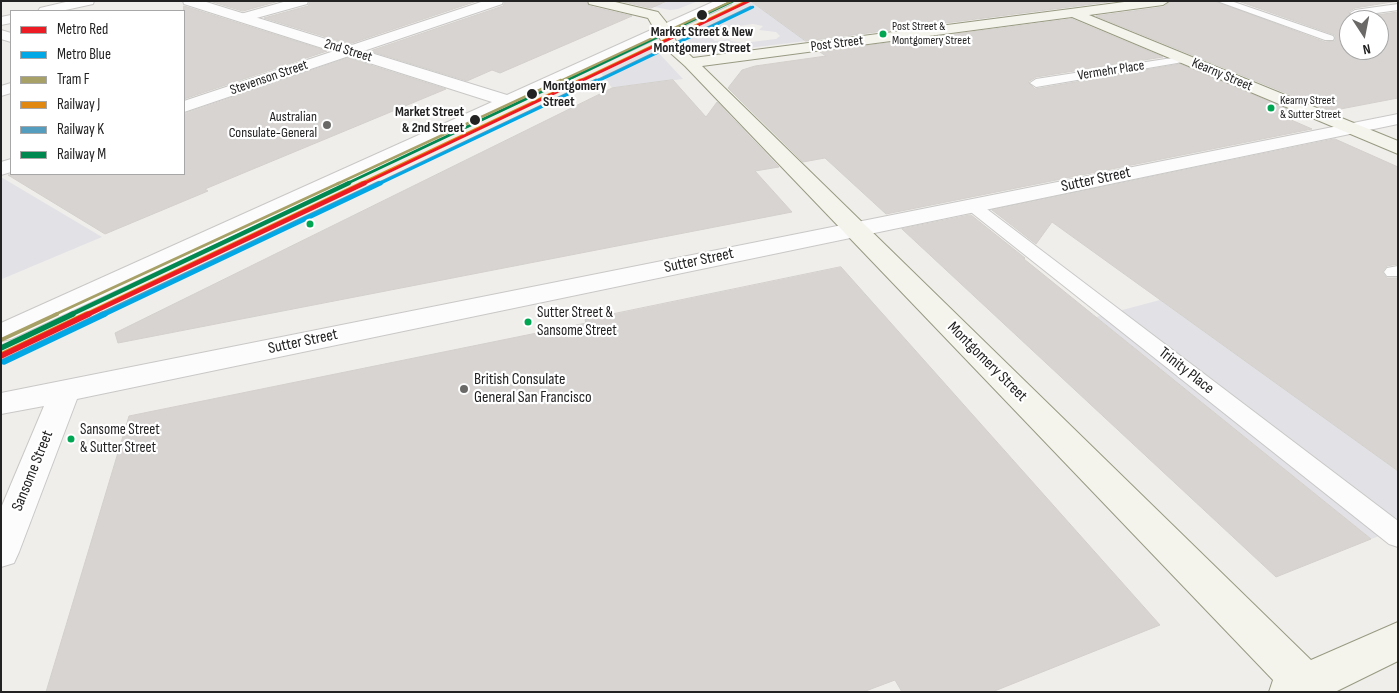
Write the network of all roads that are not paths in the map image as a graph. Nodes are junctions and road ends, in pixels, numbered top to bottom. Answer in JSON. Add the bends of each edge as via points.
{"nodes":[{"id":1,"x":88,"y":1,"type":"edge"},
{"id":2,"x":189,"y":1,"type":"edge"},
{"id":3,"x":302,"y":1,"type":"edge"},
{"id":4,"x":497,"y":1,"type":"edge"},
{"id":5,"x":594,"y":1,"type":"edge"},
{"id":6,"x":704,"y":1,"type":"edge"},
{"id":7,"x":726,"y":1,"type":"edge"},
{"id":8,"x":1163,"y":1,"type":"edge"},
{"id":9,"x":1221,"y":1,"type":"edge"},
{"id":10,"x":1052,"y":4,"type":"dead end"},
{"id":11,"x":1398,"y":6,"type":"edge"},
{"id":12,"x":49,"y":10,"type":"edge"},
{"id":13,"x":1373,"y":10,"type":"edge"},
{"id":14,"x":1074,"y":13,"type":"junction"},
{"id":15,"x":242,"y":18,"type":"junction"},
{"id":16,"x":662,"y":30,"type":"junction"},
{"id":17,"x":1329,"y":38,"type":"dead end"},
{"id":18,"x":348,"y":51,"type":"junction"},
{"id":19,"x":1185,"y":60,"type":"junction"},
{"id":20,"x":690,"y":63,"type":"junction"},
{"id":21,"x":1036,"y":83,"type":"dead end"},
{"id":22,"x":508,"y":101,"type":"junction"},
{"id":23,"x":185,"y":107,"type":"edge"},
{"id":24,"x":1398,"y":119,"type":"edge"},
{"id":25,"x":1350,"y":128,"type":"junction"},
{"id":26,"x":1398,"y":148,"type":"edge"},
{"id":27,"x":973,"y":206,"type":"junction"},
{"id":28,"x":856,"y":230,"type":"junction"},
{"id":29,"x":1,"y":333,"type":"edge"},
{"id":30,"x":66,"y":391,"type":"junction"},
{"id":31,"x":1,"y":404,"type":"edge"},
{"id":32,"x":1398,"y":536,"type":"edge"},
{"id":33,"x":1,"y":552,"type":"edge"},
{"id":34,"x":1398,"y":641,"type":"edge"},
{"id":35,"x":1303,"y":689,"type":"edge"}],
"edges":[{"from":1,"to":12,"type":"street"},
{"from":2,"to":15,"type":"street","name":"2nd Street"},
{"from":3,"to":15,"type":"street"},
{"from":4,"to":18,"type":"street","name":"Stevenson Street"},
{"from":5,"to":16,"type":"main road","name":"Montgomery Street","via":[[653,15]]},
{"from":6,"to":16,"type":"street","via":[[683,10]]},
{"from":7,"to":16,"type":"street"},
{"from":8,"to":14,"type":"main road","name":"Post Street"},
{"from":9,"to":17,"type":"lane"},
{"from":10,"to":14,"type":"main road","name":"Kearny Street"},
{"from":11,"to":13,"type":"lane"},
{"from":14,"to":19,"type":"main road","name":"Kearny Street"},
{"from":14,"to":20,"type":"main road","name":"Post Street"},
{"from":15,"to":18,"type":"street","name":"2nd Street"},
{"from":16,"to":20,"type":"main road","name":"Montgomery Street","via":[[671,46]]},
{"from":16,"to":22,"type":"street"},
{"from":18,"to":22,"type":"street","name":"2nd Street"},
{"from":18,"to":23,"type":"street","name":"Stevenson Street"},
{"from":19,"to":21,"type":"lane","name":"Vermehr Place"},
{"from":19,"to":25,"type":"main road","name":"Kearny Street"},
{"from":20,"to":28,"type":"main road","name":"Montgomery Street"},
{"from":22,"to":29,"type":"street","via":[[500,119],[444,146],[340,192],[173,254]]},
{"from":24,"to":25,"type":"street","name":"Sutter Street"},
{"from":25,"to":26,"type":"main road","name":"Kearny Street"},
{"from":25,"to":27,"type":"street","name":"Sutter Street"},
{"from":27,"to":28,"type":"street","name":"Sutter Street"},
{"from":27,"to":32,"type":"lane","name":"Trinity Place"},
{"from":28,"to":30,"type":"street","name":"Sutter Street"},
{"from":28,"to":35,"type":"main road","name":"Montgomery Street"},
{"from":30,"to":31,"type":"street","name":"Sutter Street"},
{"from":30,"to":33,"type":"street","name":"Sansome Street"},
{"from":34,"to":35,"type":"main road"}]}
